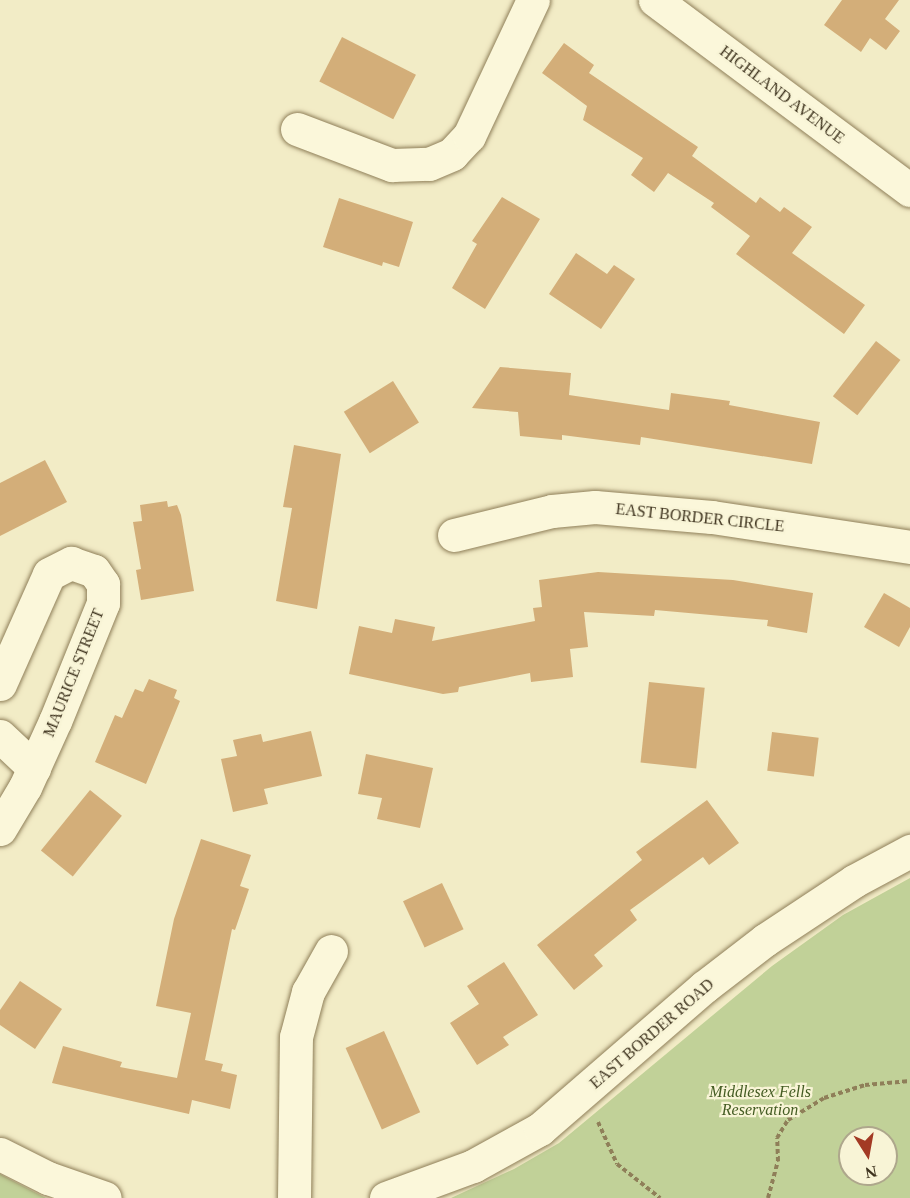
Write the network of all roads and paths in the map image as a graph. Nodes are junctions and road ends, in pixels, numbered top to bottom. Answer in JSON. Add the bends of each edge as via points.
{"nodes":[{"id":1,"x":533,"y":0,"type":"edge"},
{"id":2,"x":655,"y":0,"type":"edge"},
{"id":3,"x":297,"y":129,"type":"dead end"},
{"id":4,"x":910,"y":190,"type":"edge"},
{"id":5,"x":454,"y":535,"type":"dead end"},
{"id":6,"x":910,"y":547,"type":"edge"},
{"id":7,"x":0,"y":684,"type":"edge"},
{"id":8,"x":0,"y":736,"type":"edge"},
{"id":9,"x":34,"y":768,"type":"junction"},
{"id":10,"x":0,"y":829,"type":"edge"},
{"id":11,"x":910,"y":851,"type":"edge"},
{"id":12,"x":332,"y":951,"type":"dead end"},
{"id":13,"x":910,"y":1081,"type":"edge"},
{"id":14,"x":580,"y":1097,"type":"junction"},
{"id":15,"x":0,"y":1154,"type":"edge"},
{"id":16,"x":105,"y":1198,"type":"edge"},
{"id":17,"x":294,"y":1198,"type":"edge"},
{"id":18,"x":386,"y":1198,"type":"edge"},
{"id":19,"x":660,"y":1198,"type":"edge"},
{"id":20,"x":768,"y":1198,"type":"edge"}],
"edges":[{"from":1,"to":3,"type":"street","via":[[469,136],[452,154],[429,164],[392,165]]},
{"from":2,"to":4,"type":"street","name":"HIGHLAND AVENUE"},
{"from":5,"to":6,"type":"street","name":"EAST BORDER CIRCLE","via":[[552,511],[595,507],[712,517]]},
{"from":7,"to":9,"type":"street","name":"MAURICE STREET","via":[[49,574],[71,563],[94,571],[103,585],[104,600]]},
{"from":8,"to":9,"type":"street"},
{"from":9,"to":10,"type":"street","name":"MAURICE STREET"},
{"from":11,"to":14,"type":"street","name":"EAST BORDER ROAD","via":[[854,881],[765,940],[704,987]]},
{"from":12,"to":17,"type":"street","via":[[308,992],[296,1037]]},
{"from":13,"to":20,"type":"path","via":[[865,1085],[824,1098],[788,1120],[777,1138],[778,1161]]},
{"from":14,"to":18,"type":"street","name":"EAST BORDER ROAD","via":[[505,1151]]},
{"from":14,"to":19,"type":"path","via":[[600,1125],[617,1164]]},
{"from":15,"to":16,"type":"street","via":[[48,1178]]}]}
